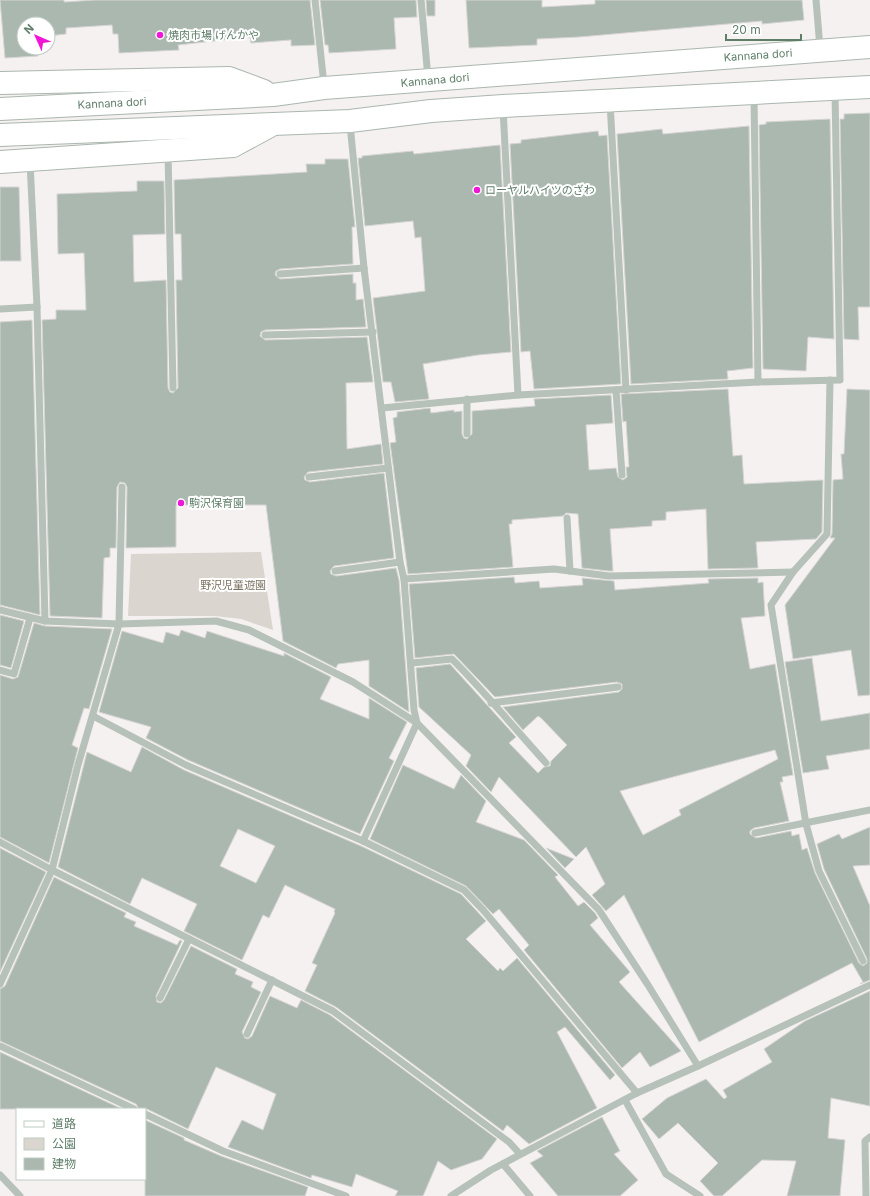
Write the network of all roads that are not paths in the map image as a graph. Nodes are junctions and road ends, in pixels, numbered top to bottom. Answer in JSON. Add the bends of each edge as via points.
{"nodes":[{"id":1,"x":316,"y":0,"type":"edge"},
{"id":2,"x":421,"y":0,"type":"edge"},
{"id":3,"x":816,"y":0,"type":"edge"},
{"id":4,"x":870,"y":46,"type":"edge"},
{"id":5,"x":821,"y":50,"type":"junction"},
{"id":6,"x":428,"y":80,"type":"junction"},
{"id":7,"x":0,"y":83,"type":"edge"},
{"id":8,"x":870,"y":87,"type":"edge"},
{"id":9,"x":324,"y":88,"type":"junction"},
{"id":10,"x":835,"y":89,"type":"junction"},
{"id":11,"x":754,"y":93,"type":"junction"},
{"id":12,"x":273,"y":95,"type":"junction"},
{"id":13,"x":610,"y":100,"type":"junction"},
{"id":14,"x":503,"y":106,"type":"junction"},
{"id":15,"x":0,"y":109,"type":"edge"},
{"id":16,"x":350,"y":121,"type":"junction"},
{"id":17,"x":275,"y":124,"type":"junction"},
{"id":18,"x":0,"y":134,"type":"edge"},
{"id":19,"x":168,"y":151,"type":"junction"},
{"id":20,"x":30,"y":161,"type":"junction"},
{"id":21,"x":0,"y":162,"type":"edge"},
{"id":22,"x":364,"y":268,"type":"junction"},
{"id":23,"x":280,"y":274,"type":"dead end"},
{"id":24,"x":37,"y":307,"type":"junction"},
{"id":25,"x":0,"y":310,"type":"edge"},
{"id":26,"x":374,"y":332,"type":"junction"},
{"id":27,"x":266,"y":335,"type":"dead end"},
{"id":28,"x":830,"y":380,"type":"junction"},
{"id":29,"x":758,"y":382,"type":"junction"},
{"id":30,"x":173,"y":388,"type":"dead end"},
{"id":31,"x":616,"y":390,"type":"junction"},
{"id":32,"x":626,"y":390,"type":"junction"},
{"id":33,"x":518,"y":395,"type":"junction"},
{"id":34,"x":466,"y":399,"type":"junction"},
{"id":35,"x":382,"y":408,"type":"junction"},
{"id":36,"x":467,"y":434,"type":"dead end"},
{"id":37,"x":388,"y":468,"type":"junction"},
{"id":38,"x":622,"y":475,"type":"dead end"},
{"id":39,"x":309,"y":477,"type":"dead end"},
{"id":40,"x":122,"y":487,"type":"dead end"},
{"id":41,"x":567,"y":518,"type":"dead end"},
{"id":42,"x":400,"y":562,"type":"junction"},
{"id":43,"x":335,"y":571,"type":"dead end"},
{"id":44,"x":570,"y":571,"type":"junction"},
{"id":45,"x":793,"y":572,"type":"junction"},
{"id":46,"x":404,"y":579,"type":"junction"},
{"id":47,"x":0,"y":610,"type":"edge"},
{"id":48,"x":30,"y":618,"type":"junction"},
{"id":49,"x":46,"y":621,"type":"junction"},
{"id":50,"x":119,"y":624,"type":"junction"},
{"id":51,"x":412,"y":663,"type":"junction"},
{"id":52,"x":0,"y":670,"type":"edge"},
{"id":53,"x":618,"y":687,"type":"dead end"},
{"id":54,"x":491,"y":703,"type":"junction"},
{"id":55,"x":93,"y":716,"type":"junction"},
{"id":56,"x":417,"y":723,"type":"junction"},
{"id":57,"x":546,"y":763,"type":"dead end"},
{"id":58,"x":870,"y":810,"type":"edge"},
{"id":59,"x":806,"y":824,"type":"junction"},
{"id":60,"x":755,"y":833,"type":"dead end"},
{"id":61,"x":363,"y":841,"type":"junction"},
{"id":62,"x":0,"y":842,"type":"edge"},
{"id":63,"x":52,"y":870,"type":"junction"},
{"id":64,"x":189,"y":939,"type":"junction"},
{"id":65,"x":863,"y":961,"type":"dead end"},
{"id":66,"x":272,"y":980,"type":"junction"},
{"id":67,"x":0,"y":984,"type":"edge"},
{"id":68,"x":870,"y":985,"type":"edge"},
{"id":69,"x":160,"y":998,"type":"dead end"},
{"id":70,"x":247,"y":1034,"type":"dead end"},
{"id":71,"x":0,"y":1046,"type":"edge"},
{"id":72,"x":698,"y":1066,"type":"junction"},
{"id":73,"x":637,"y":1092,"type":"junction"},
{"id":74,"x":625,"y":1100,"type":"junction"},
{"id":75,"x":132,"y":1108,"type":"edge"},
{"id":76,"x":146,"y":1114,"type":"edge"},
{"id":77,"x":870,"y":1137,"type":"edge"},
{"id":78,"x":520,"y":1154,"type":"junction"},
{"id":79,"x":503,"y":1164,"type":"junction"},
{"id":80,"x":0,"y":1175,"type":"edge"},
{"id":81,"x":20,"y":1196,"type":"edge"},
{"id":82,"x":346,"y":1196,"type":"edge"},
{"id":83,"x":451,"y":1196,"type":"edge"},
{"id":84,"x":530,"y":1196,"type":"edge"},
{"id":85,"x":700,"y":1196,"type":"edge"},
{"id":86,"x":866,"y":1196,"type":"edge"}],
"edges":[{"from":1,"to":9,"type":"street"},
{"from":2,"to":6,"type":"street"},
{"from":3,"to":5,"type":"street"},
{"from":4,"to":5,"type":"main road","name":"Kannana dori"},
{"from":5,"to":6,"type":"main road","name":"Kannana dori"},
{"from":6,"to":9,"type":"main road","name":"Kannana dori"},
{"from":7,"to":12,"type":"main road","via":[[230,78]]},
{"from":8,"to":10,"type":"main road"},
{"from":9,"to":12,"type":"main road","name":"Kannana dori"},
{"from":10,"to":11,"type":"main road"},
{"from":10,"to":28,"type":"street","via":[[840,380]]},
{"from":11,"to":13,"type":"main road"},
{"from":11,"to":29,"type":"street"},
{"from":12,"to":15,"type":"main road","name":"Kannana dori"},
{"from":13,"to":14,"type":"main road"},
{"from":13,"to":32,"type":"street"},
{"from":14,"to":16,"type":"main road"},
{"from":14,"to":33,"type":"street"},
{"from":16,"to":17,"type":"main road"},
{"from":16,"to":22,"type":"street"},
{"from":17,"to":18,"type":"main road"},
{"from":17,"to":19,"type":"main road","via":[[234,146]]},
{"from":19,"to":20,"type":"main road"},
{"from":19,"to":30,"type":"street"},
{"from":20,"to":21,"type":"main road"},
{"from":20,"to":24,"type":"street"},
{"from":22,"to":23,"type":"street"},
{"from":22,"to":26,"type":"street"},
{"from":24,"to":25,"type":"street"},
{"from":24,"to":49,"type":"street"},
{"from":26,"to":27,"type":"street"},
{"from":26,"to":35,"type":"street"},
{"from":28,"to":29,"type":"street"},
{"from":28,"to":45,"type":"street","via":[[827,534]]},
{"from":29,"to":32,"type":"street"},
{"from":31,"to":32,"type":"street"},
{"from":31,"to":33,"type":"street"},
{"from":31,"to":38,"type":"street"},
{"from":33,"to":34,"type":"street"},
{"from":34,"to":35,"type":"street"},
{"from":34,"to":36,"type":"street"},
{"from":35,"to":37,"type":"street"},
{"from":37,"to":39,"type":"street"},
{"from":37,"to":42,"type":"street"},
{"from":40,"to":50,"type":"street"},
{"from":41,"to":44,"type":"street"},
{"from":42,"to":43,"type":"street"},
{"from":42,"to":46,"type":"street"},
{"from":44,"to":45,"type":"street","via":[[609,576]]},
{"from":44,"to":46,"type":"street","via":[[554,569]]},
{"from":45,"to":59,"type":"street","via":[[771,605]]},
{"from":46,"to":51,"type":"street"},
{"from":47,"to":48,"type":"street"},
{"from":48,"to":49,"type":"street"},
{"from":48,"to":52,"type":"street","via":[[14,674]]},
{"from":49,"to":50,"type":"street"},
{"from":50,"to":55,"type":"street"},
{"from":50,"to":56,"type":"street","via":[[216,622],[249,630],[352,682]]},
{"from":51,"to":54,"type":"street","via":[[452,659]]},
{"from":51,"to":56,"type":"street"},
{"from":53,"to":54,"type":"street"},
{"from":54,"to":57,"type":"street"},
{"from":55,"to":61,"type":"street","via":[[186,765]]},
{"from":55,"to":63,"type":"street"},
{"from":56,"to":61,"type":"street"},
{"from":56,"to":72,"type":"street","via":[[599,910]]},
{"from":58,"to":59,"type":"street"},
{"from":59,"to":60,"type":"street"},
{"from":59,"to":65,"type":"street","via":[[819,871]]},
{"from":61,"to":73,"type":"street","via":[[464,890]]},
{"from":62,"to":63,"type":"street"},
{"from":63,"to":64,"type":"street"},
{"from":63,"to":67,"type":"street"},
{"from":64,"to":66,"type":"street"},
{"from":64,"to":69,"type":"street"},
{"from":66,"to":70,"type":"street"},
{"from":66,"to":78,"type":"street","via":[[333,1011],[509,1142]]},
{"from":68,"to":72,"type":"street"},
{"from":71,"to":75,"type":"street"},
{"from":72,"to":73,"type":"street"},
{"from":73,"to":74,"type":"street"},
{"from":74,"to":78,"type":"street"},
{"from":74,"to":85,"type":"street","via":[[666,1174]]},
{"from":76,"to":82,"type":"street","via":[[223,1151]]},
{"from":77,"to":86,"type":"street","via":[[865,1141]]},
{"from":78,"to":79,"type":"street"},
{"from":79,"to":83,"type":"street"},
{"from":79,"to":84,"type":"street"},
{"from":80,"to":81,"type":"street"}]}
